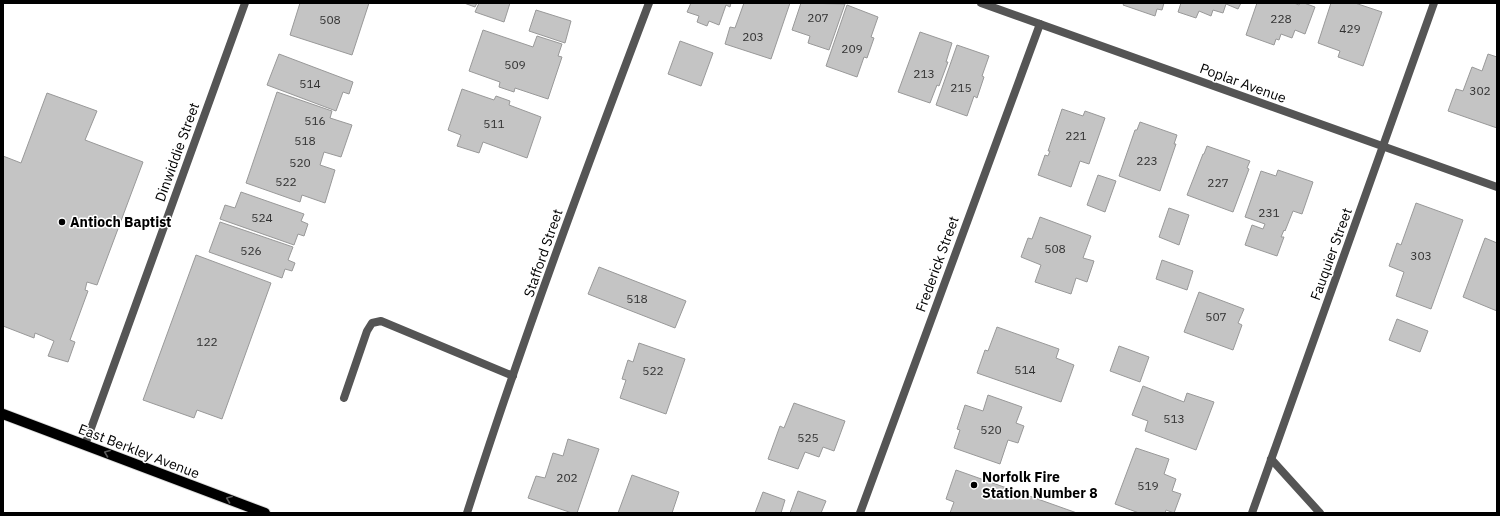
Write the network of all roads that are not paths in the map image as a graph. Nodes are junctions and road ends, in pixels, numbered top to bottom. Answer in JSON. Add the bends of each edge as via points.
{"nodes":[{"id":1,"x":244,"y":3,"type":"edge"},
{"id":2,"x":649,"y":3,"type":"edge"},
{"id":3,"x":981,"y":3,"type":"edge"},
{"id":4,"x":1434,"y":3,"type":"edge"},
{"id":5,"x":1040,"y":24,"type":"junction"},
{"id":6,"x":1383,"y":147,"type":"junction"},
{"id":7,"x":1497,"y":187,"type":"edge"},
{"id":8,"x":513,"y":376,"type":"junction"},
{"id":9,"x":344,"y":398,"type":"dead end"},
{"id":10,"x":3,"y":414,"type":"edge"},
{"id":11,"x":85,"y":445,"type":"junction"},
{"id":12,"x":1271,"y":459,"type":"junction"},
{"id":13,"x":265,"y":513,"type":"edge"},
{"id":14,"x":467,"y":513,"type":"edge"},
{"id":15,"x":860,"y":513,"type":"edge"},
{"id":16,"x":1252,"y":513,"type":"edge"},
{"id":17,"x":1320,"y":513,"type":"edge"}],
"edges":[{"from":1,"to":11,"type":"street","name":"Dinwiddie Street"},
{"from":2,"to":8,"type":"street","name":"Stafford Street","via":[[577,193]]},
{"from":3,"to":5,"type":"street","name":"Poplar Avenue"},
{"from":4,"to":6,"type":"street","name":"Fauquier Street"},
{"from":5,"to":6,"type":"street","name":"Poplar Avenue"},
{"from":5,"to":15,"type":"street","name":"Frederick Street"},
{"from":6,"to":7,"type":"street","name":"Poplar Avenue"},
{"from":6,"to":12,"type":"street","name":"Fauquier Street"},
{"from":8,"to":9,"type":"street","via":[[381,321],[372,323],[367,331]]},
{"from":8,"to":14,"type":"street","name":"Stafford Street"},
{"from":10,"to":11,"type":"main road","name":"East Berkley Avenue"},
{"from":13,"to":11,"type":"main road","name":"East Berkley Avenue","one_way":true},
{"from":12,"to":16,"type":"street","name":"Fauquier Street"},
{"from":12,"to":17,"type":"street"}]}
